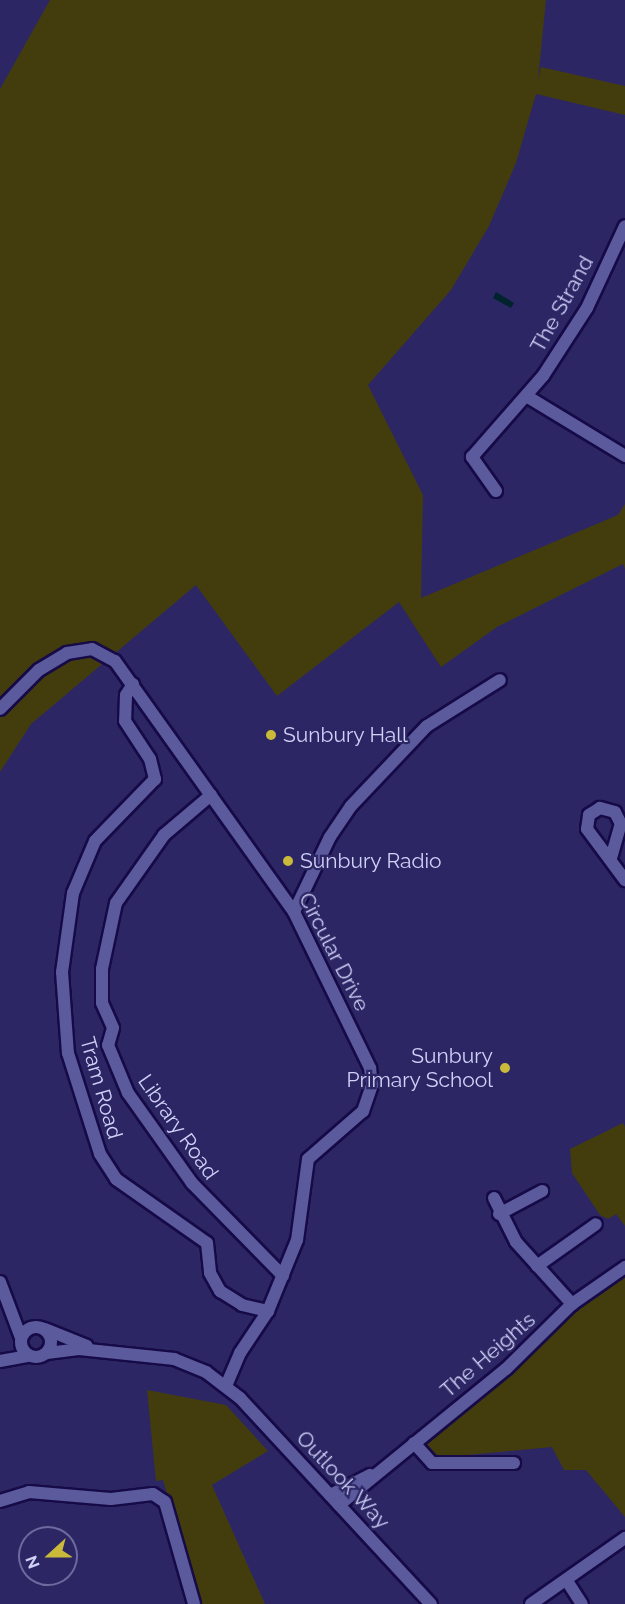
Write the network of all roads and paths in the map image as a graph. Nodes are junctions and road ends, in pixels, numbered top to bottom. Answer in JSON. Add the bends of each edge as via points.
{"nodes":[{"id":1,"x":625,"y":226,"type":"edge"},
{"id":2,"x":528,"y":397,"type":"junction"},
{"id":3,"x":625,"y":456,"type":"edge"},
{"id":4,"x":496,"y":491,"type":"dead end"},
{"id":5,"x":500,"y":680,"type":"dead end"},
{"id":6,"x":133,"y":684,"type":"junction"},
{"id":7,"x":0,"y":709,"type":"edge"},
{"id":8,"x":212,"y":795,"type":"junction"},
{"id":9,"x":611,"y":858,"type":"dead end"},
{"id":10,"x":625,"y":880,"type":"edge"},
{"id":11,"x":294,"y":912,"type":"junction"},
{"id":12,"x":542,"y":1191,"type":"dead end"},
{"id":13,"x":494,"y":1198,"type":"dead end"},
{"id":14,"x":499,"y":1214,"type":"junction"},
{"id":15,"x":596,"y":1224,"type":"dead end"},
{"id":16,"x":537,"y":1266,"type":"junction"},
{"id":17,"x":625,"y":1267,"type":"edge"},
{"id":18,"x":283,"y":1276,"type":"junction"},
{"id":19,"x":0,"y":1282,"type":"edge"},
{"id":20,"x":572,"y":1304,"type":"junction"},
{"id":21,"x":268,"y":1311,"type":"junction"},
{"id":22,"x":45,"y":1329,"type":"junction"},
{"id":23,"x":20,"y":1340,"type":"junction"},
{"id":24,"x":47,"y":1353,"type":"junction"},
{"id":25,"x":112,"y":1353,"type":"junction"},
{"id":26,"x":29,"y":1356,"type":"junction"},
{"id":27,"x":0,"y":1359,"type":"edge"},
{"id":28,"x":226,"y":1386,"type":"junction"},
{"id":29,"x":414,"y":1443,"type":"junction"},
{"id":30,"x":514,"y":1463,"type":"dead end"},
{"id":31,"x":376,"y":1472,"type":"junction"},
{"id":32,"x":330,"y":1496,"type":"junction"},
{"id":33,"x":0,"y":1501,"type":"edge"},
{"id":34,"x":339,"y":1505,"type":"junction"},
{"id":35,"x":625,"y":1538,"type":"edge"},
{"id":36,"x":567,"y":1581,"type":"junction"},
{"id":37,"x":430,"y":1603,"type":"edge"},
{"id":38,"x":194,"y":1604,"type":"edge"},
{"id":39,"x":531,"y":1604,"type":"edge"},
{"id":40,"x":582,"y":1604,"type":"edge"}],
"edges":[{"from":1,"to":2,"type":"street","name":"The Strand","via":[[587,308]]},
{"from":2,"to":3,"type":"street"},
{"from":2,"to":4,"type":"street","name":"The Strand","via":[[472,457]]},
{"from":5,"to":11,"type":"street","via":[[428,726],[351,806],[330,837]]},
{"from":6,"to":7,"type":"street","name":"Circular Drive","via":[[109,654],[75,651],[39,670]]},
{"from":6,"to":8,"type":"street","name":"Circular Drive"},
{"from":6,"to":21,"type":"street","name":"Tram Road","via":[[126,695],[125,721],[150,759],[155,779],[95,841],[73,893],[62,966],[68,1053],[100,1154],[116,1179],[207,1243],[210,1273],[220,1291],[242,1305]]},
{"from":8,"to":11,"type":"street","name":"Circular Drive"},
{"from":8,"to":18,"type":"street","name":"Library Road","via":[[164,835],[116,903],[102,969],[102,1003],[113,1028],[108,1045],[128,1093],[192,1183]]},
{"from":9,"to":10,"type":"street"},
{"from":11,"to":18,"type":"street","name":"Circular Drive","via":[[372,1079],[363,1111],[308,1159],[300,1229]]},
{"from":12,"to":14,"type":"street"},
{"from":13,"to":14,"type":"street"},
{"from":14,"to":16,"type":"street"},
{"from":15,"to":16,"type":"street"},
{"from":16,"to":20,"type":"street"},
{"from":17,"to":20,"type":"street","name":"The Heights"},
{"from":18,"to":21,"type":"street","name":"Circular Drive"},
{"from":19,"to":23,"type":"street"},
{"from":20,"to":29,"type":"street","name":"The Heights","via":[[514,1362]]},
{"from":21,"to":28,"type":"street","name":"Circular Drive","via":[[240,1353]]},
{"from":22,"to":23,"type":"street","via":[[31,1327]]},
{"from":22,"to":24,"type":"street","via":[[51,1343]]},
{"from":22,"to":25,"type":"street","name":"Outlook Way"},
{"from":23,"to":26,"type":"street"},
{"from":23,"to":27,"type":"street"},
{"from":24,"to":25,"type":"street","name":"Outlook Way"},
{"from":24,"to":26,"type":"street"},
{"from":25,"to":28,"type":"street","name":"Outlook Way","via":[[160,1358]]},
{"from":26,"to":27,"type":"street"},
{"from":28,"to":32,"type":"street","name":"Outlook Way"},
{"from":29,"to":30,"type":"street","via":[[432,1463]]},
{"from":29,"to":31,"type":"street","name":"The Heights"},
{"from":31,"to":32,"type":"street","name":"The Heights"},
{"from":31,"to":34,"type":"street","name":"The Heights"},
{"from":32,"to":34,"type":"street","name":"Outlook Way"},
{"from":33,"to":38,"type":"street","via":[[29,1492],[111,1499],[153,1494],[165,1502]]},
{"from":34,"to":37,"type":"street","name":"Outlook Way"},
{"from":35,"to":36,"type":"street"},
{"from":36,"to":39,"type":"street"},
{"from":36,"to":40,"type":"street"}]}
